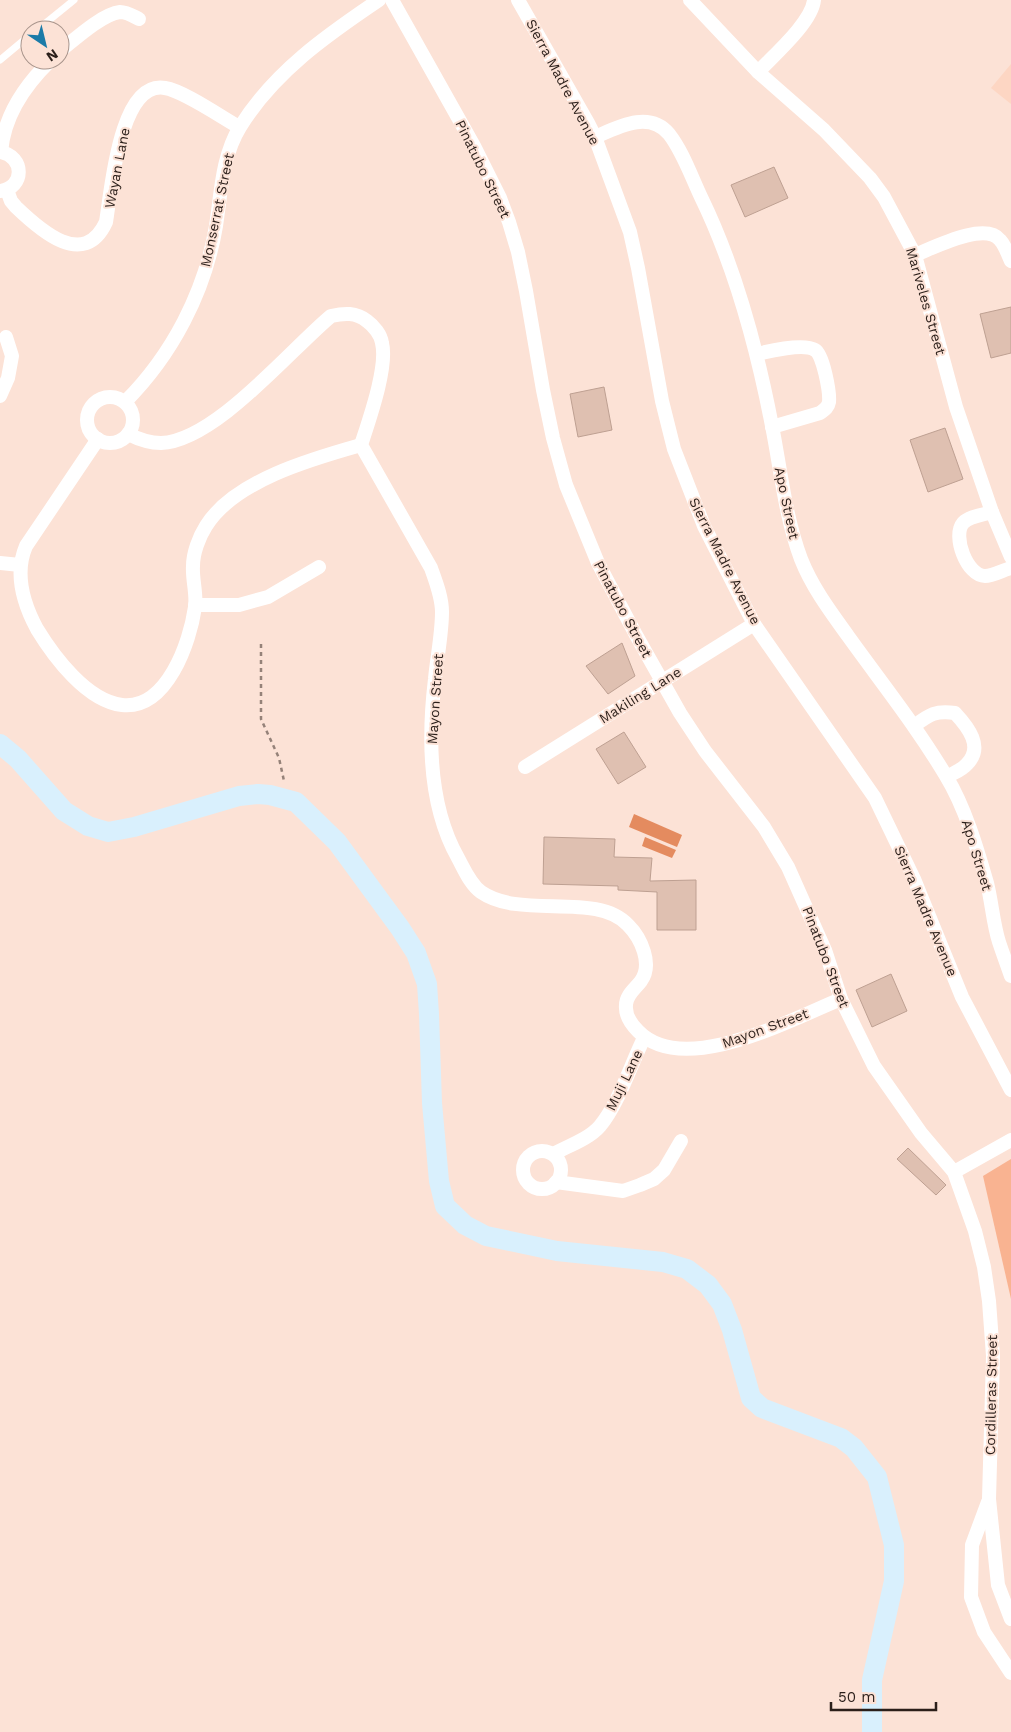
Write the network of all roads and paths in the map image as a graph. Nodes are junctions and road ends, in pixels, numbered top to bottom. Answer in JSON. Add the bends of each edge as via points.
{"nodes":[{"id":1,"x":74,"y":0,"type":"edge"},
{"id":2,"x":379,"y":0,"type":"edge"},
{"id":3,"x":392,"y":0,"type":"edge"},
{"id":4,"x":518,"y":0,"type":"edge"},
{"id":5,"x":690,"y":0,"type":"edge"},
{"id":6,"x":814,"y":0,"type":"edge"},
{"id":7,"x":139,"y":19,"type":"dead end"},
{"id":8,"x":49,"y":20,"type":"edge"},
{"id":9,"x":70,"y":42,"type":"edge"},
{"id":10,"x":20,"y":43,"type":"edge"},
{"id":11,"x":0,"y":60,"type":"edge"},
{"id":12,"x":42,"y":70,"type":"edge"},
{"id":13,"x":758,"y":72,"type":"junction"},
{"id":14,"x":239,"y":127,"type":"junction"},
{"id":15,"x":595,"y":137,"type":"junction"},
{"id":16,"x":1,"y":152,"type":"edge"},
{"id":17,"x":4,"y":190,"type":"edge"},
{"id":18,"x":915,"y":255,"type":"junction"},
{"id":19,"x":1011,"y":261,"type":"edge"},
{"id":20,"x":6,"y":337,"type":"dead end"},
{"id":21,"x":757,"y":354,"type":"junction"},
{"id":22,"x":0,"y":396,"type":"edge"},
{"id":23,"x":125,"y":402,"type":"junction"},
{"id":24,"x":772,"y":427,"type":"junction"},
{"id":25,"x":128,"y":434,"type":"junction"},
{"id":26,"x":98,"y":439,"type":"junction"},
{"id":27,"x":361,"y":445,"type":"junction"},
{"id":28,"x":992,"y":512,"type":"junction"},
{"id":29,"x":1011,"y":557,"type":"edge"},
{"id":30,"x":0,"y":563,"type":"edge"},
{"id":31,"x":20,"y":565,"type":"junction"},
{"id":32,"x":319,"y":567,"type":"dead end"},
{"id":33,"x":1011,"y":568,"type":"edge"},
{"id":34,"x":195,"y":606,"type":"junction"},
{"id":35,"x":754,"y":624,"type":"junction"},
{"id":36,"x":260,"y":644,"type":"dead end"},
{"id":37,"x":662,"y":681,"type":"junction"},
{"id":38,"x":914,"y":726,"type":"junction"},
{"id":39,"x":0,"y":744,"type":"edge"},
{"id":40,"x":525,"y":767,"type":"dead end"},
{"id":41,"x":947,"y":777,"type":"junction"},
{"id":42,"x":283,"y":798,"type":"junction"},
{"id":43,"x":1011,"y":976,"type":"edge"},
{"id":44,"x":840,"y":999,"type":"junction"},
{"id":45,"x":644,"y":1038,"type":"junction"},
{"id":46,"x":1011,"y":1090,"type":"edge"},
{"id":47,"x":1011,"y":1140,"type":"edge"},
{"id":48,"x":681,"y":1141,"type":"dead end"},
{"id":49,"x":553,"y":1154,"type":"junction"},
{"id":50,"x":954,"y":1172,"type":"junction"},
{"id":51,"x":556,"y":1182,"type":"junction"},
{"id":52,"x":989,"y":1499,"type":"junction"},
{"id":53,"x":1011,"y":1620,"type":"edge"},
{"id":54,"x":1011,"y":1673,"type":"edge"},
{"id":55,"x":872,"y":1732,"type":"edge"}],
"edges":[{"from":1,"to":8,"type":"lane"},
{"from":2,"to":14,"type":"street","name":"Monserrat Street","via":[[301,56]]},
{"from":3,"to":37,"type":"street","name":"Pinatubo Street","via":[[500,198],[518,252],[543,390],[566,485],[598,563]]},
{"from":4,"to":15,"type":"street","name":"Sierra Madre Avenue"},
{"from":5,"to":13,"type":"street","name":"Mariveles Street"},
{"from":6,"to":13,"type":"street","via":[[803,24]]},
{"from":7,"to":9,"type":"street","via":[[127,12],[119,12]]},
{"from":10,"to":11,"type":"lane"},
{"from":12,"to":16,"type":"street","name":"Wayan Lane","via":[[12,112],[2,137]]},
{"from":13,"to":18,"type":"street","name":"Mariveles Street","via":[[824,130],[870,178],[884,197]]},
{"from":14,"to":17,"type":"street","name":"Wayan Lane","via":[[171,89],[159,87],[143,94],[129,114],[121,137],[106,222],[102,232],[84,244],[72,245],[55,238],[16,207]]},
{"from":14,"to":23,"type":"street","name":"Monserrat Street","via":[[227,156],[216,227],[196,293],[169,349]]},
{"from":15,"to":21,"type":"street","name":"Apo Street","via":[[634,122],[655,124],[667,132],[679,149],[717,229]]},
{"from":15,"to":35,"type":"street","name":"Sierra Madre Avenue","via":[[630,232],[674,450],[704,526]]},
{"from":16,"to":17,"type":"street","name":"Wayan Lane","via":[[15,160],[19,171],[16,182]]},
{"from":18,"to":19,"type":"street","via":[[961,237],[991,233],[1000,239]]},
{"from":18,"to":28,"type":"street","name":"Mariveles Street","via":[[956,407]]},
{"from":20,"to":22,"type":"street","via":[[12,356]]},
{"from":21,"to":24,"type":"street","name":"Apo Street"},
{"from":21,"to":24,"type":"street","via":[[786,348],[816,350],[828,389],[826,409]]},
{"from":23,"to":25,"type":"street","via":[[133,414]]},
{"from":23,"to":26,"type":"street","via":[[111,397],[92,406],[89,428]]},
{"from":24,"to":38,"type":"street","name":"Apo Street","via":[[790,525],[802,561],[819,596]]},
{"from":25,"to":26,"type":"street","via":[[117,441]]},
{"from":25,"to":27,"type":"street","via":[[159,443],[170,442],[200,429],[258,385],[331,316],[345,313],[362,317],[373,325],[383,348],[382,369]]},
{"from":26,"to":31,"type":"street","via":[[26,546]]},
{"from":27,"to":34,"type":"street","via":[[315,458],[263,480],[216,512],[198,544],[193,565]]},
{"from":27,"to":45,"type":"street","name":"Mayon Street","via":[[431,568],[438,590],[442,612],[432,712],[433,772],[444,823],[455,853],[481,892],[499,900],[538,907],[596,909],[614,914],[628,924],[643,948],[646,973],[630,994],[625,1004],[626,1013]]},
{"from":28,"to":29,"type":"street","name":"Mariveles Street"},
{"from":28,"to":33,"type":"street","via":[[962,524],[958,536],[966,560],[972,571],[986,576]]},
{"from":30,"to":31,"type":"street"},
{"from":31,"to":34,"type":"street","via":[[23,595],[32,620],[47,646],[75,678],[113,704],[143,702],[171,676],[189,634]]},
{"from":32,"to":34,"type":"street","via":[[268,598],[239,605]]},
{"from":35,"to":37,"type":"street","name":"Makiling Lane"},
{"from":35,"to":46,"type":"street","name":"Sierra Madre Avenue","via":[[875,798],[914,879],[962,997]]},
{"from":36,"to":42,"type":"path","via":[[261,719],[279,758],[284,779]]},
{"from":37,"to":40,"type":"street","name":"Makiling Lane"},
{"from":37,"to":44,"type":"street","name":"Pinatubo Street","via":[[705,751],[764,827],[788,867],[825,950]]},
{"from":38,"to":41,"type":"street","name":"Apo Street"},
{"from":38,"to":41,"type":"street","via":[[942,711],[955,713],[972,734],[974,755],[967,765]]},
{"from":39,"to":42,"type":"street","via":[[18,759],[64,811],[88,826],[108,832],[239,796],[258,794]]},
{"from":41,"to":43,"type":"street","name":"Apo Street","via":[[963,810],[987,883],[999,941]]},
{"from":42,"to":55,"type":"street","via":[[296,802],[337,842],[416,953],[427,984],[432,1103],[439,1181],[445,1206],[465,1225],[486,1236],[557,1251],[663,1262],[687,1269],[708,1284],[722,1304],[751,1398],[762,1408],[841,1438],[854,1448],[877,1477],[894,1545],[894,1581],[872,1680]]},
{"from":44,"to":45,"type":"street","name":"Mayon Street","via":[[725,1045],[671,1048]]},
{"from":44,"to":50,"type":"street","name":"Pinatubo Street","via":[[874,1066],[921,1133]]},
{"from":45,"to":49,"type":"street","name":"Muji Lane","via":[[624,1084],[600,1126]]},
{"from":47,"to":50,"type":"street"},
{"from":48,"to":51,"type":"street","via":[[664,1170],[640,1186],[624,1191]]},
{"from":49,"to":51,"type":"street","via":[[561,1171]]},
{"from":49,"to":51,"type":"street","via":[[541,1150],[534,1152],[523,1168],[527,1181],[538,1188],[545,1189]]},
{"from":50,"to":52,"type":"street","name":"Cordilleras Street","via":[[984,1267],[989,1301],[993,1356]]},
{"from":52,"to":53,"type":"street","name":"Cordilleras Street","via":[[998,1585]]},
{"from":52,"to":54,"type":"street","via":[[972,1546],[971,1597],[984,1632]]}]}
